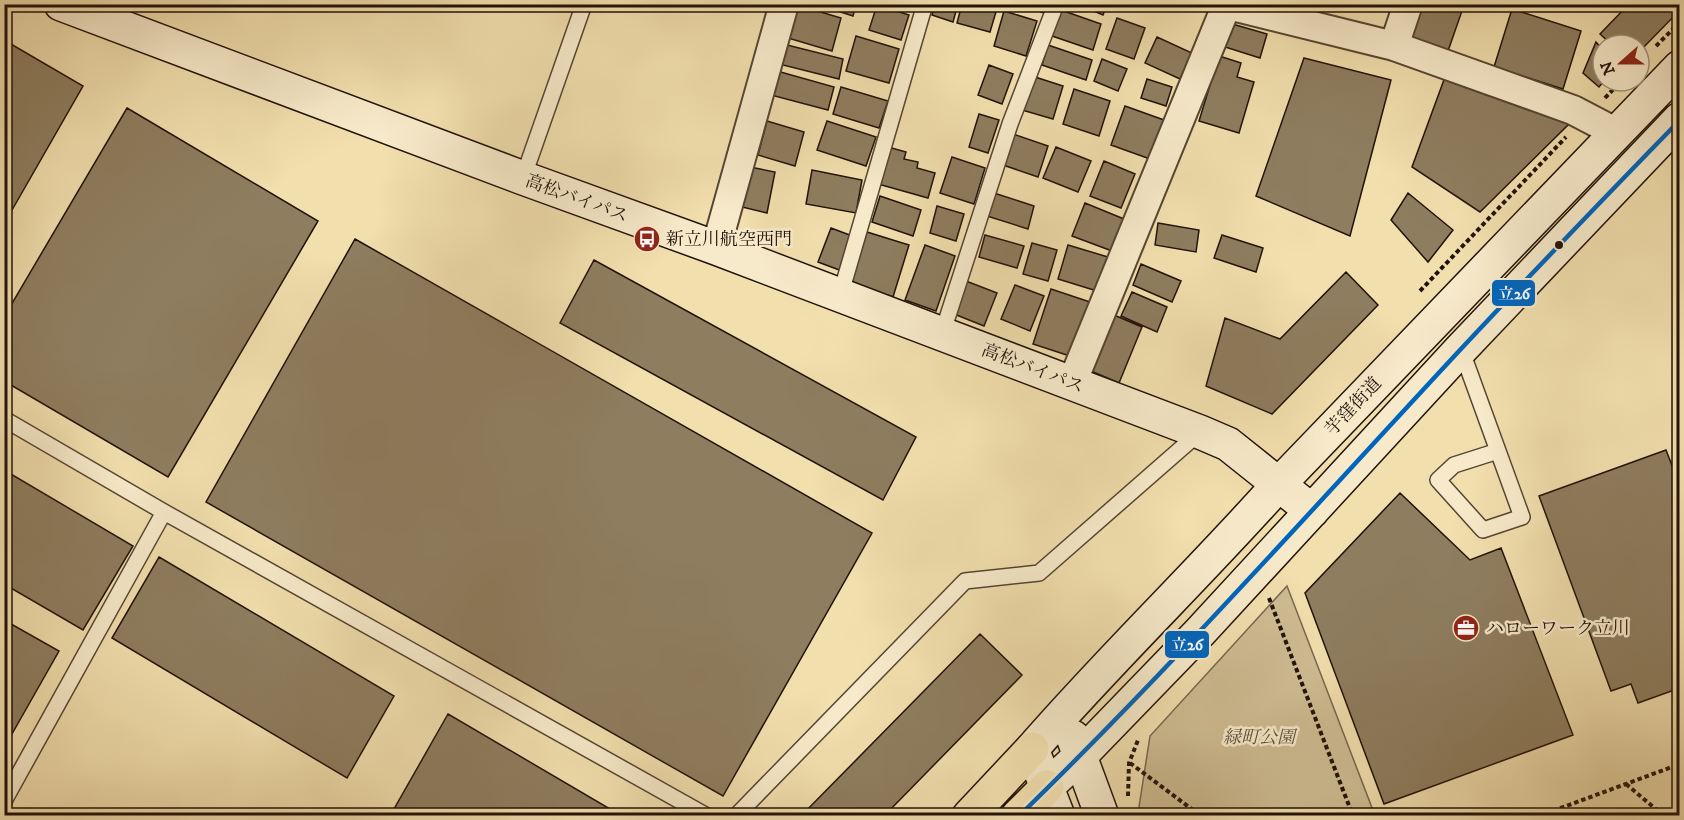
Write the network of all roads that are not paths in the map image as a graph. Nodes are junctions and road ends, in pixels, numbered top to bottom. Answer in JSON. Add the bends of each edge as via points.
{"nodes":[{"id":1,"x":61,"y":4,"type":"edge"},
{"id":2,"x":584,"y":4,"type":"edge"},
{"id":3,"x":784,"y":4,"type":"edge"},
{"id":4,"x":925,"y":4,"type":"edge"},
{"id":5,"x":1056,"y":4,"type":"edge"},
{"id":6,"x":1408,"y":4,"type":"edge"},
{"id":7,"x":1226,"y":5,"type":"edge"},
{"id":8,"x":1394,"y":46,"type":"junction"},
{"id":9,"x":1680,"y":67,"type":"edge"},
{"id":10,"x":1680,"y":119,"type":"edge"},
{"id":11,"x":1617,"y":133,"type":"junction"},
{"id":12,"x":523,"y":178,"type":"junction"},
{"id":13,"x":716,"y":248,"type":"junction"},
{"id":14,"x":840,"y":296,"type":"junction"},
{"id":15,"x":942,"y":334,"type":"junction"},
{"id":16,"x":1461,"y":349,"type":"junction"},
{"id":17,"x":1072,"y":383,"type":"junction"},
{"id":18,"x":4,"y":419,"type":"edge"},
{"id":19,"x":1200,"y":432,"type":"junction"},
{"id":20,"x":1498,"y":451,"type":"junction"},
{"id":21,"x":1279,"y":484,"type":"junction"},
{"id":22,"x":1312,"y":511,"type":"junction"},
{"id":23,"x":164,"y":512,"type":"junction"},
{"id":24,"x":1063,"y":713,"type":"junction"},
{"id":25,"x":1032,"y":749,"type":"junction"},
{"id":26,"x":1080,"y":756,"type":"junction"},
{"id":27,"x":4,"y":801,"type":"edge"},
{"id":28,"x":1052,"y":801,"type":"edge"},
{"id":29,"x":707,"y":816,"type":"edge"},
{"id":30,"x":736,"y":816,"type":"edge"},
{"id":31,"x":969,"y":816,"type":"edge"},
{"id":32,"x":1018,"y":816,"type":"edge"},
{"id":33,"x":1102,"y":816,"type":"edge"}],
"edges":[{"from":1,"to":12,"type":"street","name":"高松バイパス"},
{"from":2,"to":12,"type":"lane"},
{"from":3,"to":13,"type":"street"},
{"from":4,"to":14,"type":"lane"},
{"from":5,"to":15,"type":"lane","via":[[1010,124]]},
{"from":6,"to":8,"type":"street"},
{"from":7,"to":8,"type":"street"},
{"from":7,"to":17,"type":"street"},
{"from":8,"to":11,"type":"street","via":[[1586,116]]},
{"from":9,"to":11,"type":"street","name":"芋窪街道"},
{"from":10,"to":16,"type":"street"},
{"from":11,"to":21,"type":"street","name":"芋窪街道"},
{"from":12,"to":13,"type":"street","name":"高松バイパス"},
{"from":13,"to":14,"type":"street","name":"高松バイパス"},
{"from":14,"to":15,"type":"street","name":"高松バイパス"},
{"from":15,"to":17,"type":"street","name":"高松バイパス"},
{"from":16,"to":20,"type":"lane"},
{"from":16,"to":22,"type":"street"},
{"from":17,"to":19,"type":"street","name":"高松バイパス"},
{"from":18,"to":23,"type":"lane"},
{"from":19,"to":21,"type":"street","name":"高松バイパス","via":[[1228,444]]},
{"from":19,"to":30,"type":"lane","via":[[1039,573],[965,581]]},
{"from":20,"to":20,"type":"lane","via":[[1522,516],[1483,530],[1438,480],[1454,465]]},
{"from":21,"to":22,"type":"street","name":"高松バイパス"},
{"from":21,"to":24,"type":"street","name":"芋窪街道"},
{"from":22,"to":26,"type":"street"},
{"from":23,"to":27,"type":"lane"},
{"from":23,"to":29,"type":"lane"},
{"from":24,"to":25,"type":"street","name":"芋窪街道"},
{"from":24,"to":26,"type":"street"},
{"from":25,"to":28,"type":"street"},
{"from":25,"to":31,"type":"main road"},
{"from":26,"to":28,"type":"street"},
{"from":26,"to":33,"type":"street"},
{"from":28,"to":32,"type":"main road"}]}
